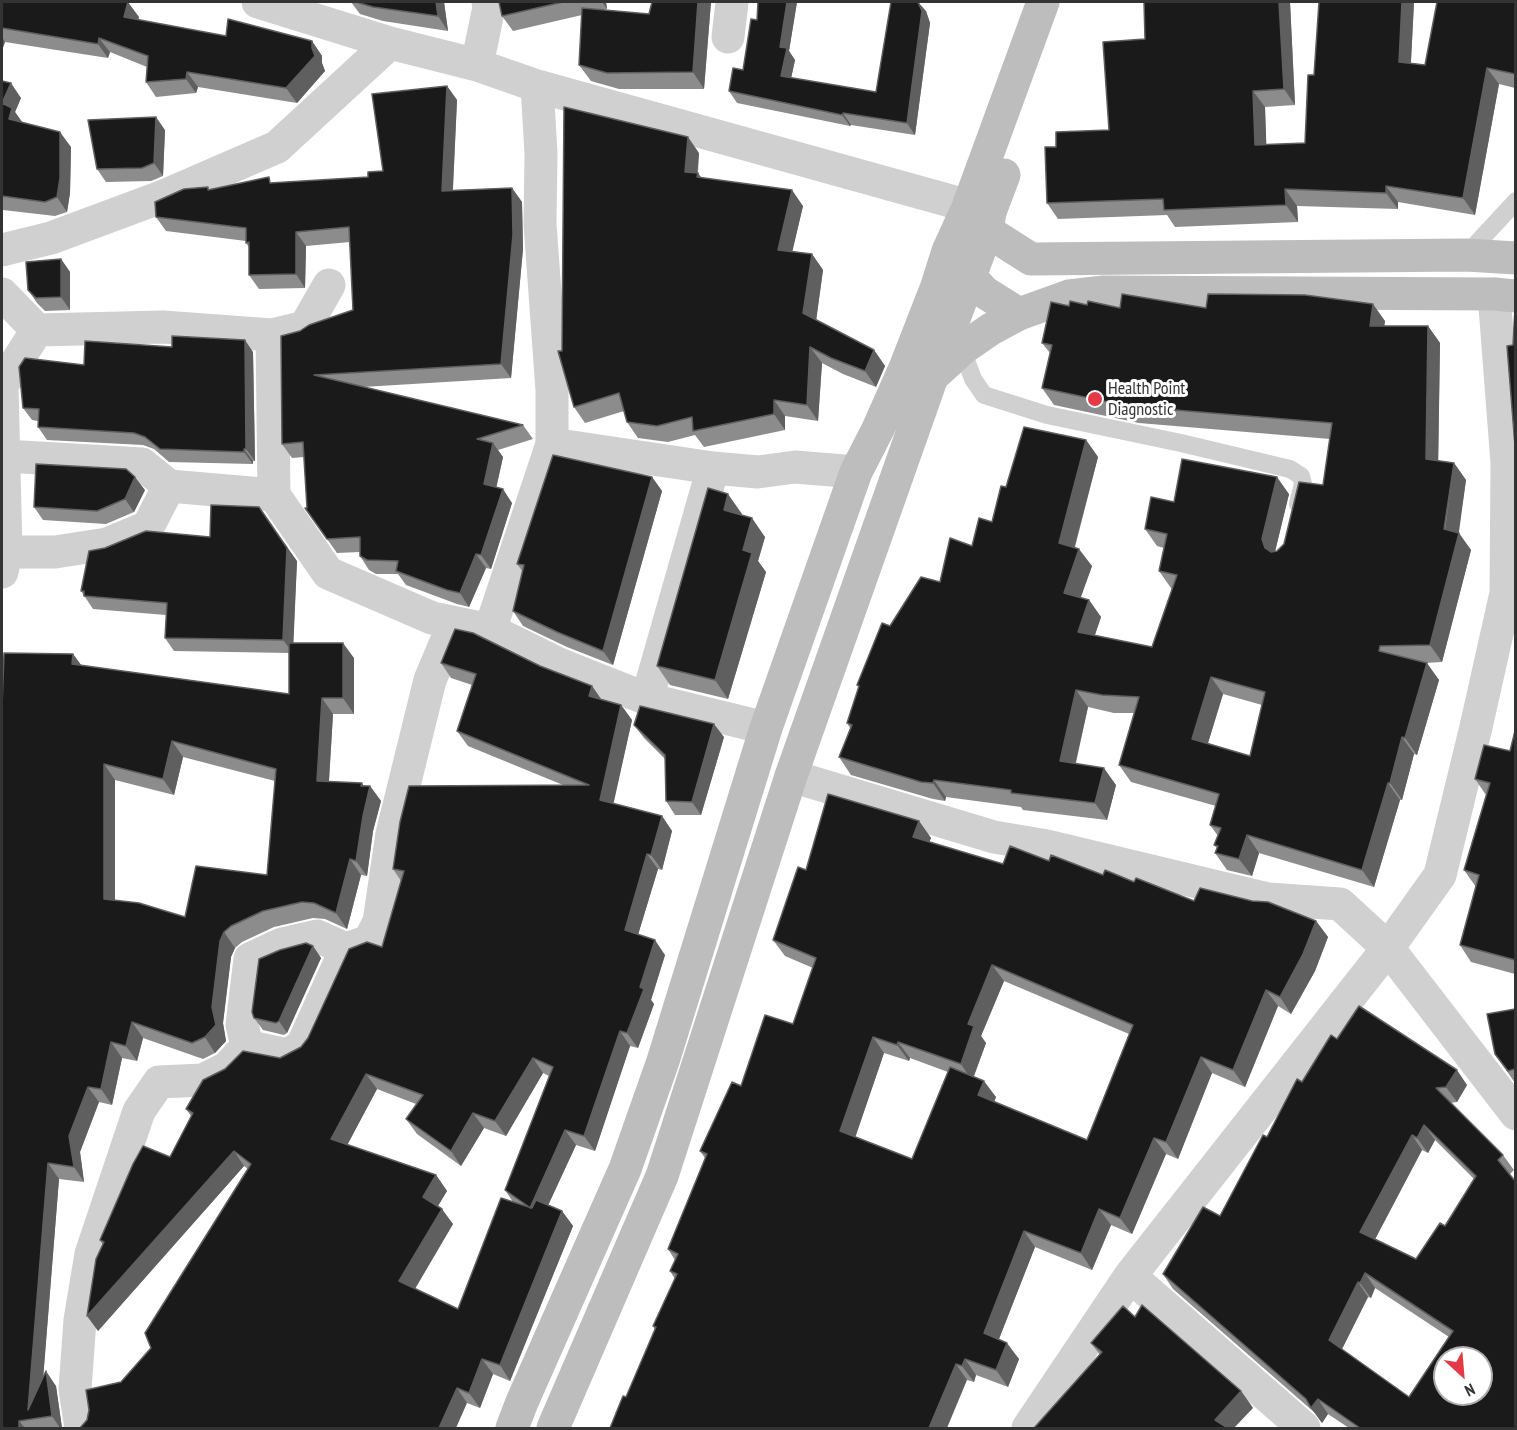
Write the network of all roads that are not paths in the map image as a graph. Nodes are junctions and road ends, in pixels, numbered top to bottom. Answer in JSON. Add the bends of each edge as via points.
{"nodes":[{"id":1,"x":258,"y":2,"type":"edge"},
{"id":2,"x":488,"y":2,"type":"edge"},
{"id":3,"x":732,"y":2,"type":"edge"},
{"id":4,"x":1043,"y":2,"type":"edge"},
{"id":5,"x":1065,"y":2,"type":"edge"},
{"id":6,"x":728,"y":37,"type":"dead end"},
{"id":7,"x":390,"y":43,"type":"junction"},
{"id":8,"x":477,"y":65,"type":"junction"},
{"id":9,"x":537,"y":86,"type":"junction"},
{"id":10,"x":1515,"y":201,"type":"edge"},
{"id":11,"x":981,"y":217,"type":"junction"},
{"id":12,"x":2,"y":250,"type":"edge"},
{"id":13,"x":948,"y":251,"type":"junction"},
{"id":14,"x":1466,"y":255,"type":"junction"},
{"id":15,"x":1515,"y":258,"type":"edge"},
{"id":16,"x":1031,"y":259,"type":"junction"},
{"id":17,"x":969,"y":277,"type":"junction"},
{"id":18,"x":329,"y":285,"type":"dead end"},
{"id":19,"x":937,"y":286,"type":"junction"},
{"id":20,"x":2,"y":294,"type":"edge"},
{"id":21,"x":1505,"y":295,"type":"edge"},
{"id":22,"x":1019,"y":314,"type":"junction"},
{"id":23,"x":37,"y":330,"type":"junction"},
{"id":24,"x":272,"y":335,"type":"junction"},
{"id":25,"x":962,"y":348,"type":"junction"},
{"id":26,"x":932,"y":377,"type":"junction"},
{"id":27,"x":552,"y":444,"type":"junction"},
{"id":28,"x":4,"y":456,"type":"junction"},
{"id":29,"x":713,"y":468,"type":"junction"},
{"id":30,"x":856,"y":472,"type":"junction"},
{"id":31,"x":169,"y":486,"type":"junction"},
{"id":32,"x":274,"y":495,"type":"junction"},
{"id":33,"x":1295,"y":516,"type":"edge"},
{"id":34,"x":4,"y":562,"type":"edge"},
{"id":35,"x":454,"y":623,"type":"junction"},
{"id":36,"x":490,"y":630,"type":"junction"},
{"id":37,"x":646,"y":699,"type":"junction"},
{"id":38,"x":765,"y":728,"type":"junction"},
{"id":39,"x":791,"y":776,"type":"junction"},
{"id":40,"x":1388,"y":948,"type":"junction"},
{"id":41,"x":346,"y":949,"type":"junction"},
{"id":42,"x":247,"y":1046,"type":"junction"},
{"id":43,"x":1515,"y":1114,"type":"edge"},
{"id":44,"x":1130,"y":1276,"type":"junction"},
{"id":45,"x":81,"y":1428,"type":"edge"},
{"id":46,"x":512,"y":1428,"type":"edge"},
{"id":47,"x":554,"y":1428,"type":"edge"},
{"id":48,"x":1028,"y":1428,"type":"edge"},
{"id":49,"x":1304,"y":1428,"type":"edge"}],
"edges":[{"from":1,"to":7,"type":"street"},
{"from":2,"to":8,"type":"street"},
{"from":3,"to":6,"type":"street"},
{"from":4,"to":11,"type":"main road"},
{"from":5,"to":11,"type":"main road"},
{"from":7,"to":8,"type":"street"},
{"from":7,"to":12,"type":"street","via":[[277,147],[164,196],[51,238]]},
{"from":8,"to":9,"type":"street"},
{"from":9,"to":11,"type":"street"},
{"from":9,"to":27,"type":"street"},
{"from":10,"to":14,"type":"lane"},
{"from":11,"to":13,"type":"main road"},
{"from":11,"to":16,"type":"main road"},
{"from":11,"to":17,"type":"main road"},
{"from":13,"to":17,"type":"main road"},
{"from":13,"to":19,"type":"main road"},
{"from":14,"to":15,"type":"main road"},
{"from":14,"to":16,"type":"main road"},
{"from":16,"to":17,"type":"main road"},
{"from":17,"to":19,"type":"main road"},
{"from":17,"to":22,"type":"main road"},
{"from":17,"to":26,"type":"main road"},
{"from":18,"to":24,"type":"street","via":[[305,327]]},
{"from":19,"to":30,"type":"main road","via":[[878,429]]},
{"from":20,"to":23,"type":"street"},
{"from":21,"to":22,"type":"main road","via":[[1104,292],[1069,296]]},
{"from":21,"to":40,"type":"street","via":[[1506,593],[1440,875]]},
{"from":22,"to":25,"type":"main road"},
{"from":23,"to":24,"type":"street","via":[[163,327]]},
{"from":23,"to":28,"type":"street","via":[[2,385]]},
{"from":24,"to":32,"type":"street"},
{"from":25,"to":26,"type":"main road"},
{"from":25,"to":33,"type":"lane","via":[[973,379],[984,395],[1047,415],[1290,470],[1301,477],[1302,484]]},
{"from":26,"to":39,"type":"main road"},
{"from":27,"to":29,"type":"street"},
{"from":27,"to":36,"type":"street"},
{"from":28,"to":31,"type":"street","via":[[142,464]]},
{"from":28,"to":34,"type":"street"},
{"from":29,"to":30,"type":"street","via":[[758,472],[795,467]]},
{"from":29,"to":37,"type":"street"},
{"from":30,"to":38,"type":"main road"},
{"from":31,"to":32,"type":"street"},
{"from":31,"to":34,"type":"street","via":[[148,527],[107,544]]},
{"from":32,"to":35,"type":"street","via":[[328,573],[432,618]]},
{"from":35,"to":36,"type":"street"},
{"from":35,"to":41,"type":"street","via":[[424,703],[392,834],[380,922],[369,941]]},
{"from":36,"to":37,"type":"street","via":[[559,664]]},
{"from":37,"to":38,"type":"street"},
{"from":38,"to":46,"type":"main road","via":[[663,1061],[625,1169]]},
{"from":39,"to":40,"type":"street","via":[[994,837],[1268,899],[1340,904]]},
{"from":39,"to":47,"type":"main road","via":[[662,1176]]},
{"from":40,"to":43,"type":"street"},
{"from":40,"to":44,"type":"street"},
{"from":41,"to":42,"type":"street","via":[[302,1046],[288,1055]]},
{"from":41,"to":42,"type":"street","via":[[318,936],[282,944],[250,959],[242,1025]]},
{"from":42,"to":45,"type":"street","via":[[227,1068],[203,1080],[159,1082],[138,1111],[91,1254],[75,1389]]},
{"from":44,"to":48,"type":"street"},
{"from":44,"to":49,"type":"street"}]}
